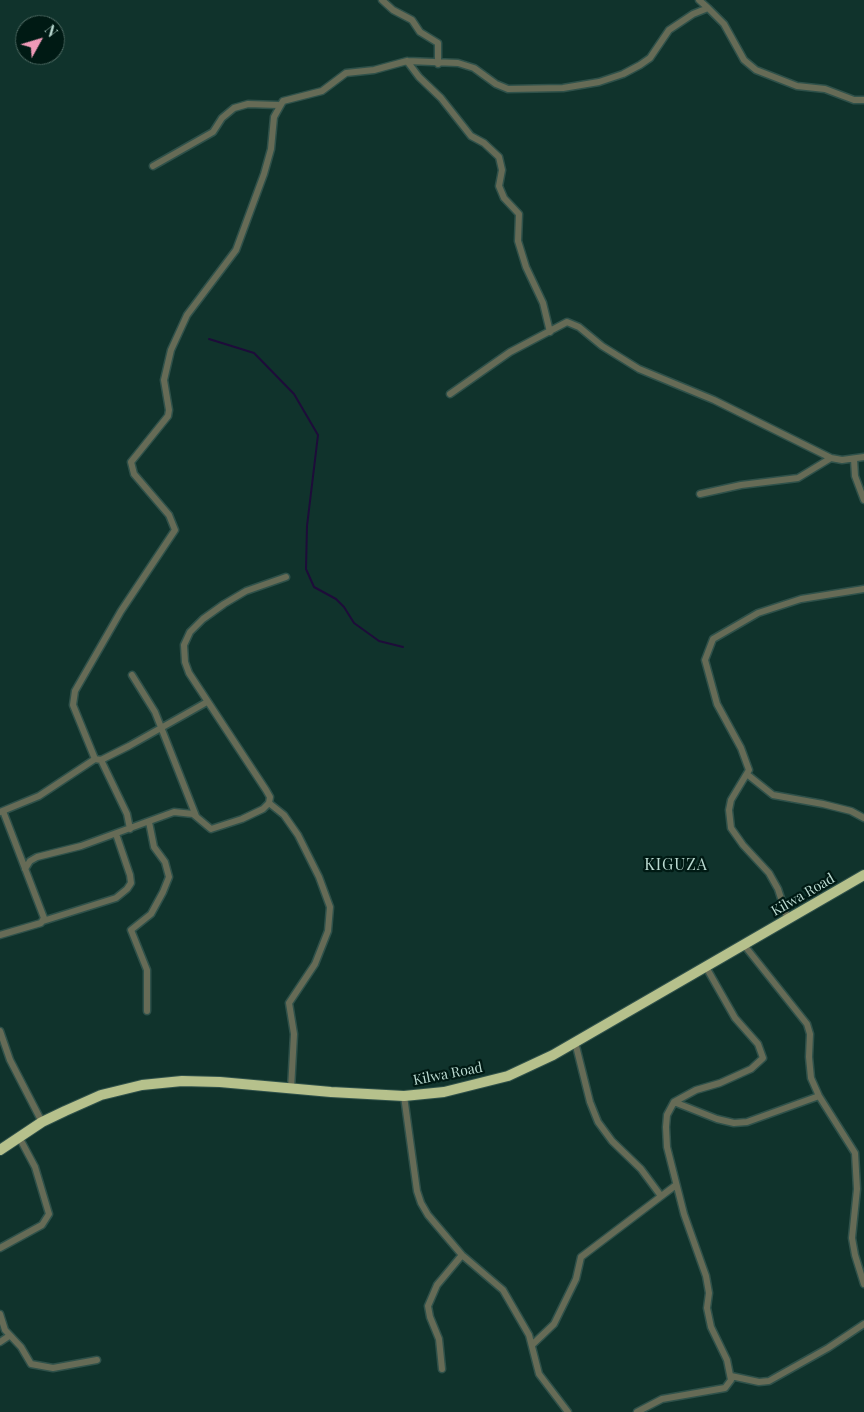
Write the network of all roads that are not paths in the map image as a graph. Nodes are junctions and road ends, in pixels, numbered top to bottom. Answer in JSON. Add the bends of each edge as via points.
{"nodes":[{"id":1,"x":382,"y":0,"type":"edge"},
{"id":2,"x":699,"y":0,"type":"edge"},
{"id":3,"x":708,"y":8,"type":"junction"},
{"id":4,"x":407,"y":61,"type":"junction"},
{"id":5,"x":438,"y":64,"type":"junction"},
{"id":6,"x":864,"y":100,"type":"edge"},
{"id":7,"x":278,"y":105,"type":"junction"},
{"id":8,"x":153,"y":166,"type":"dead end"},
{"id":9,"x":550,"y":332,"type":"junction"},
{"id":10,"x":450,"y":394,"type":"dead end"},
{"id":11,"x":864,"y":457,"type":"edge"},
{"id":12,"x":831,"y":458,"type":"junction"},
{"id":13,"x":854,"y":459,"type":"junction"},
{"id":14,"x":700,"y":494,"type":"dead end"},
{"id":15,"x":864,"y":500,"type":"edge"},
{"id":16,"x":286,"y":577,"type":"dead end"},
{"id":17,"x":864,"y":589,"type":"edge"},
{"id":18,"x":132,"y":675,"type":"dead end"},
{"id":19,"x":207,"y":702,"type":"junction"},
{"id":20,"x":160,"y":727,"type":"junction"},
{"id":21,"x":98,"y":759,"type":"junction"},
{"id":22,"x":748,"y":775,"type":"junction"},
{"id":23,"x":269,"y":803,"type":"junction"},
{"id":24,"x":2,"y":811,"type":"edge"},
{"id":25,"x":196,"y":816,"type":"junction"},
{"id":26,"x":864,"y":818,"type":"edge"},
{"id":27,"x":149,"y":822,"type":"junction"},
{"id":28,"x":130,"y":828,"type":"junction"},
{"id":29,"x":116,"y":834,"type":"junction"},
{"id":30,"x":25,"y":869,"type":"junction"},
{"id":31,"x":864,"y":875,"type":"edge"},
{"id":32,"x":788,"y":920,"type":"junction"},
{"id":33,"x":44,"y":921,"type":"junction"},
{"id":34,"x":0,"y":935,"type":"edge"},
{"id":35,"x":744,"y":944,"type":"junction"},
{"id":36,"x":706,"y":966,"type":"junction"},
{"id":37,"x":146,"y":1010,"type":"dead end"},
{"id":38,"x":0,"y":1031,"type":"edge"},
{"id":39,"x":574,"y":1042,"type":"junction"},
{"id":40,"x":291,"y":1089,"type":"junction"},
{"id":41,"x":404,"y":1096,"type":"junction"},
{"id":42,"x":819,"y":1096,"type":"junction"},
{"id":43,"x":674,"y":1102,"type":"junction"},
{"id":44,"x":42,"y":1122,"type":"junction"},
{"id":45,"x":19,"y":1137,"type":"junction"},
{"id":46,"x":0,"y":1150,"type":"edge"},
{"id":47,"x":676,"y":1185,"type":"junction"},
{"id":48,"x":661,"y":1196,"type":"junction"},
{"id":49,"x":0,"y":1248,"type":"edge"},
{"id":50,"x":462,"y":1256,"type":"junction"},
{"id":51,"x":864,"y":1284,"type":"edge"},
{"id":52,"x":0,"y":1314,"type":"edge"},
{"id":53,"x":864,"y":1324,"type":"edge"},
{"id":54,"x":9,"y":1336,"type":"junction"},
{"id":55,"x":0,"y":1342,"type":"edge"},
{"id":56,"x":532,"y":1345,"type":"junction"},
{"id":57,"x":97,"y":1360,"type":"dead end"},
{"id":58,"x":442,"y":1369,"type":"dead end"},
{"id":59,"x":732,"y":1376,"type":"junction"},
{"id":60,"x":568,"y":1412,"type":"edge"},
{"id":61,"x":637,"y":1412,"type":"edge"}],
"edges":[{"from":1,"to":5,"type":"street","via":[[438,43]]},
{"from":2,"to":3,"type":"street"},
{"from":3,"to":5,"type":"street","via":[[669,30],[650,58],[640,65],[599,82],[563,88],[508,89],[474,68],[458,63]]},
{"from":3,"to":6,"type":"street","via":[[724,24],[744,60],[756,70],[797,86],[825,89],[854,100]]},
{"from":4,"to":5,"type":"street"},
{"from":4,"to":7,"type":"street","via":[[380,69],[346,73],[322,91],[292,97]]},
{"from":4,"to":9,"type":"street","via":[[471,136],[499,157],[502,170],[500,186],[504,198],[519,214],[518,241],[526,267],[544,303]]},
{"from":7,"to":8,"type":"street","via":[[248,104],[234,108],[213,132]]},
{"from":7,"to":21,"type":"street","via":[[268,163],[236,250],[187,316],[171,350],[164,380],[168,416],[131,462],[134,474],[169,515],[174,530],[125,604],[75,691],[73,705]]},
{"from":9,"to":10,"type":"street","via":[[510,352]]},
{"from":9,"to":12,"type":"street","via":[[567,322],[573,323],[639,369],[714,400]]},
{"from":11,"to":13,"type":"street"},
{"from":12,"to":13,"type":"street"},
{"from":12,"to":14,"type":"street","via":[[798,478],[741,484]]},
{"from":13,"to":15,"type":"street","via":[[855,476]]},
{"from":16,"to":19,"type":"street","via":[[239,595],[203,619],[190,632],[184,645],[185,662]]},
{"from":17,"to":22,"type":"street","via":[[789,602],[758,613],[713,640],[706,666],[717,704],[748,767]]},
{"from":18,"to":20,"type":"street","via":[[155,712]]},
{"from":19,"to":20,"type":"street"},
{"from":19,"to":23,"type":"street","via":[[266,790]]},
{"from":20,"to":21,"type":"street"},
{"from":20,"to":25,"type":"street"},
{"from":21,"to":24,"type":"street","via":[[39,796]]},
{"from":21,"to":28,"type":"street","via":[[128,814]]},
{"from":22,"to":26,"type":"street","via":[[773,795],[824,804]]},
{"from":22,"to":32,"type":"street","via":[[731,800],[731,828],[769,873]]},
{"from":23,"to":25,"type":"street","via":[[218,828],[211,829]]},
{"from":23,"to":40,"type":"street","via":[[284,815],[298,835],[320,877],[330,907],[328,931],[315,964],[290,1002],[294,1034]]},
{"from":24,"to":30,"type":"street"},
{"from":25,"to":27,"type":"street","via":[[184,811],[174,812]]},
{"from":27,"to":28,"type":"street"},
{"from":27,"to":37,"type":"street","via":[[154,848],[165,862],[169,877],[150,914],[132,930],[147,970]]},
{"from":28,"to":29,"type":"street"},
{"from":29,"to":30,"type":"street","via":[[37,857]]},
{"from":29,"to":33,"type":"street","via":[[130,875],[127,889],[116,898]]},
{"from":30,"to":33,"type":"street"},
{"from":31,"to":32,"type":"highway","name":"Kilwa Road"},
{"from":32,"to":35,"type":"highway","name":"Kilwa Road"},
{"from":33,"to":34,"type":"street"},
{"from":35,"to":36,"type":"highway","name":"Kilwa Road"},
{"from":35,"to":42,"type":"street","via":[[808,1024],[809,1070]]},
{"from":36,"to":39,"type":"highway","name":"Kilwa Road"},
{"from":36,"to":43,"type":"street","via":[[735,1018],[758,1044],[763,1058],[751,1069]]},
{"from":38,"to":44,"type":"street","via":[[10,1060]]},
{"from":39,"to":41,"type":"highway","name":"Kilwa Road","via":[[508,1076],[444,1092]]},
{"from":39,"to":48,"type":"street","via":[[598,1122]]},
{"from":40,"to":41,"type":"highway","name":"Kilwa Road"},
{"from":40,"to":44,"type":"highway","name":"Kilwa Road","via":[[220,1082],[162,1082],[101,1096]]},
{"from":41,"to":50,"type":"street","via":[[421,1203]]},
{"from":42,"to":43,"type":"street","via":[[747,1122],[734,1123]]},
{"from":42,"to":51,"type":"street","via":[[856,1153],[857,1189],[852,1238]]},
{"from":43,"to":47,"type":"street","via":[[667,1114],[666,1127]]},
{"from":44,"to":45,"type":"highway","name":"Kilwa Road"},
{"from":45,"to":46,"type":"highway","name":"Kilwa Road"},
{"from":45,"to":49,"type":"street","via":[[35,1167],[49,1214],[42,1224]]},
{"from":47,"to":48,"type":"street"},
{"from":47,"to":59,"type":"street","via":[[706,1276],[711,1327]]},
{"from":48,"to":56,"type":"street","via":[[581,1257],[576,1279],[554,1324]]},
{"from":50,"to":56,"type":"street","via":[[503,1290]]},
{"from":50,"to":58,"type":"street","via":[[437,1285],[428,1306],[439,1339]]},
{"from":52,"to":54,"type":"street"},
{"from":53,"to":59,"type":"street","via":[[769,1381]]},
{"from":54,"to":55,"type":"street"},
{"from":54,"to":57,"type":"street","via":[[31,1364],[53,1368]]},
{"from":56,"to":60,"type":"street","via":[[539,1374]]},
{"from":59,"to":61,"type":"street","via":[[725,1388],[662,1399]]}]}
